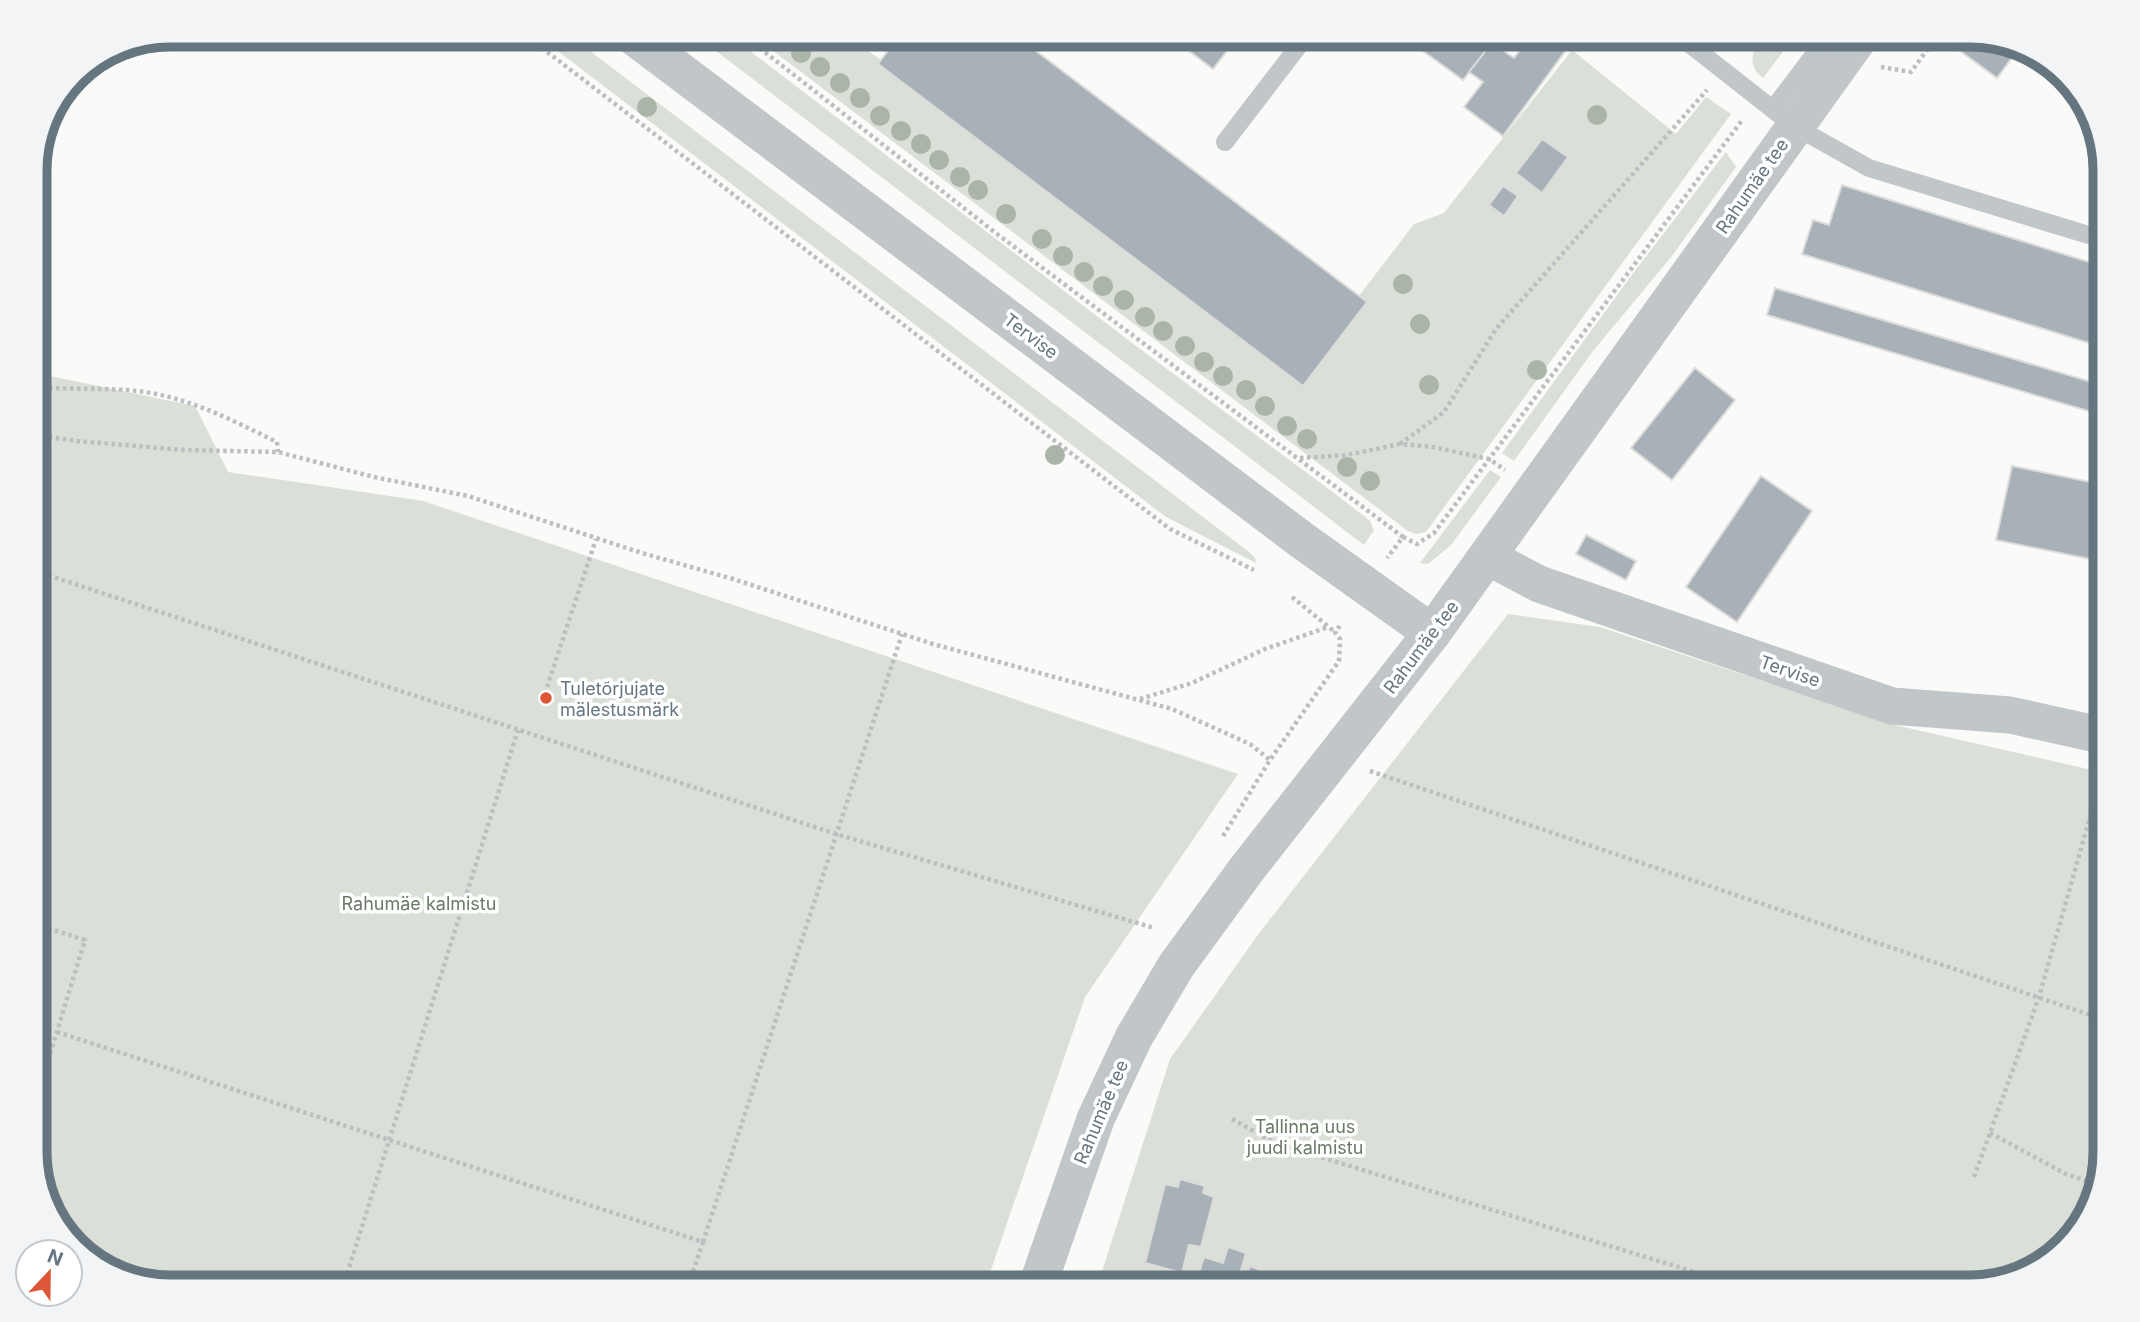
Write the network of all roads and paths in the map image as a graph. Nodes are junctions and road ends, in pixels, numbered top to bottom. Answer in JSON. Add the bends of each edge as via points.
{"nodes":[{"id":1,"x":541,"y":47,"type":"edge"},
{"id":2,"x":648,"y":47,"type":"edge"},
{"id":3,"x":758,"y":47,"type":"edge"},
{"id":4,"x":1298,"y":47,"type":"edge"},
{"id":5,"x":1693,"y":47,"type":"edge"},
{"id":6,"x":1841,"y":47,"type":"edge"},
{"id":7,"x":1854,"y":47,"type":"edge"},
{"id":8,"x":1929,"y":47,"type":"edge"},
{"id":9,"x":1724,"y":71,"type":"junction"},
{"id":10,"x":1744,"y":118,"type":"dead end"},
{"id":11,"x":1784,"y":118,"type":"junction"},
{"id":12,"x":1225,"y":142,"type":"dead end"},
{"id":13,"x":2092,"y":236,"type":"edge"},
{"id":14,"x":48,"y":387,"type":"edge"},
{"id":15,"x":48,"y":437,"type":"edge"},
{"id":16,"x":1400,"y":444,"type":"junction"},
{"id":17,"x":278,"y":452,"type":"junction"},
{"id":18,"x":1299,"y":458,"type":"junction"},
{"id":19,"x":1489,"y":459,"type":"junction"},
{"id":20,"x":1506,"y":471,"type":"dead end"},
{"id":21,"x":1403,"y":537,"type":"junction"},
{"id":22,"x":596,"y":539,"type":"junction"},
{"id":23,"x":1488,"y":557,"type":"junction"},
{"id":24,"x":1387,"y":559,"type":"dead end"},
{"id":25,"x":1254,"y":570,"type":"dead end"},
{"id":26,"x":48,"y":575,"type":"edge"},
{"id":27,"x":1292,"y":597,"type":"dead end"},
{"id":28,"x":1341,"y":624,"type":"dead end"},
{"id":29,"x":1328,"y":627,"type":"junction"},
{"id":30,"x":1335,"y":632,"type":"junction"},
{"id":31,"x":1432,"y":633,"type":"junction"},
{"id":32,"x":902,"y":634,"type":"junction"},
{"id":33,"x":547,"y":687,"type":"dead end"},
{"id":34,"x":1137,"y":699,"type":"junction"},
{"id":35,"x":518,"y":730,"type":"junction"},
{"id":36,"x":2093,"y":733,"type":"edge"},
{"id":37,"x":1364,"y":769,"type":"dead end"},
{"id":38,"x":2093,"y":808,"type":"edge"},
{"id":39,"x":836,"y":834,"type":"junction"},
{"id":40,"x":48,"y":928,"type":"edge"},
{"id":41,"x":1154,"y":928,"type":"dead end"},
{"id":42,"x":2039,"y":997,"type":"junction"},
{"id":43,"x":2093,"y":1016,"type":"edge"},
{"id":44,"x":57,"y":1032,"type":"junction"},
{"id":45,"x":48,"y":1061,"type":"edge"},
{"id":46,"x":1232,"y":1119,"type":"dead end"},
{"id":47,"x":1990,"y":1133,"type":"junction"},
{"id":48,"x":388,"y":1140,"type":"junction"},
{"id":49,"x":1973,"y":1177,"type":"dead end"},
{"id":50,"x":2089,"y":1182,"type":"edge"},
{"id":51,"x":703,"y":1242,"type":"junction"},
{"id":52,"x":347,"y":1275,"type":"edge"},
{"id":53,"x":692,"y":1275,"type":"edge"},
{"id":54,"x":1041,"y":1275,"type":"edge"},
{"id":55,"x":1704,"y":1275,"type":"edge"}],
"edges":[{"from":1,"to":25,"type":"path","via":[[1170,529]]},
{"from":2,"to":31,"type":"street","name":"Tervise","via":[[1303,541]]},
{"from":3,"to":18,"type":"path","via":[[997,234]]},
{"from":4,"to":12,"type":"lane"},
{"from":5,"to":9,"type":"lane"},
{"from":6,"to":11,"type":"street","name":"Rahumäe tee"},
{"from":7,"to":8,"type":"path","via":[[1874,66],[1911,72]]},
{"from":9,"to":11,"type":"lane"},
{"from":9,"to":16,"type":"path","via":[[1496,329],[1444,412]]},
{"from":10,"to":19,"type":"path"},
{"from":11,"to":13,"type":"lane","via":[[1869,168]]},
{"from":11,"to":23,"type":"street","name":"Rahumäe tee"},
{"from":14,"to":17,"type":"path","via":[[148,393],[210,409],[277,442]]},
{"from":15,"to":17,"type":"path","via":[[184,450]]},
{"from":16,"to":18,"type":"path","via":[[1347,455]]},
{"from":16,"to":19,"type":"path"},
{"from":17,"to":22,"type":"path","via":[[468,496]]},
{"from":18,"to":21,"type":"path"},
{"from":19,"to":20,"type":"path"},
{"from":19,"to":21,"type":"path","via":[[1434,533],[1417,544]]},
{"from":21,"to":24,"type":"path"},
{"from":22,"to":32,"type":"path"},
{"from":22,"to":33,"type":"path"},
{"from":23,"to":31,"type":"street","name":"Rahumäe tee"},
{"from":23,"to":36,"type":"street","name":"Tervise","via":[[1539,584],[1892,706],[2010,715]]},
{"from":26,"to":35,"type":"path"},
{"from":27,"to":29,"type":"path"},
{"from":28,"to":30,"type":"path"},
{"from":29,"to":30,"type":"path"},
{"from":29,"to":34,"type":"path","via":[[1265,649],[1192,683]]},
{"from":30,"to":34,"type":"path","via":[[1340,639],[1339,661],[1270,760],[1250,744],[1172,709]]},
{"from":31,"to":54,"type":"street","name":"Rahumäe tee","via":[[1176,966],[1134,1037],[1096,1118]]},
{"from":32,"to":34,"type":"path"},
{"from":32,"to":39,"type":"path"},
{"from":35,"to":39,"type":"path"},
{"from":35,"to":48,"type":"path"},
{"from":37,"to":42,"type":"path"},
{"from":38,"to":42,"type":"path"},
{"from":39,"to":41,"type":"path"},
{"from":39,"to":51,"type":"path"},
{"from":40,"to":44,"type":"path","via":[[85,940]]},
{"from":42,"to":43,"type":"path"},
{"from":42,"to":47,"type":"path"},
{"from":44,"to":45,"type":"path"},
{"from":44,"to":48,"type":"path"},
{"from":46,"to":55,"type":"path","via":[[1275,1143]]},
{"from":47,"to":49,"type":"path"},
{"from":47,"to":50,"type":"path"},
{"from":48,"to":51,"type":"path"},
{"from":48,"to":52,"type":"path"},
{"from":51,"to":53,"type":"path"}]}
